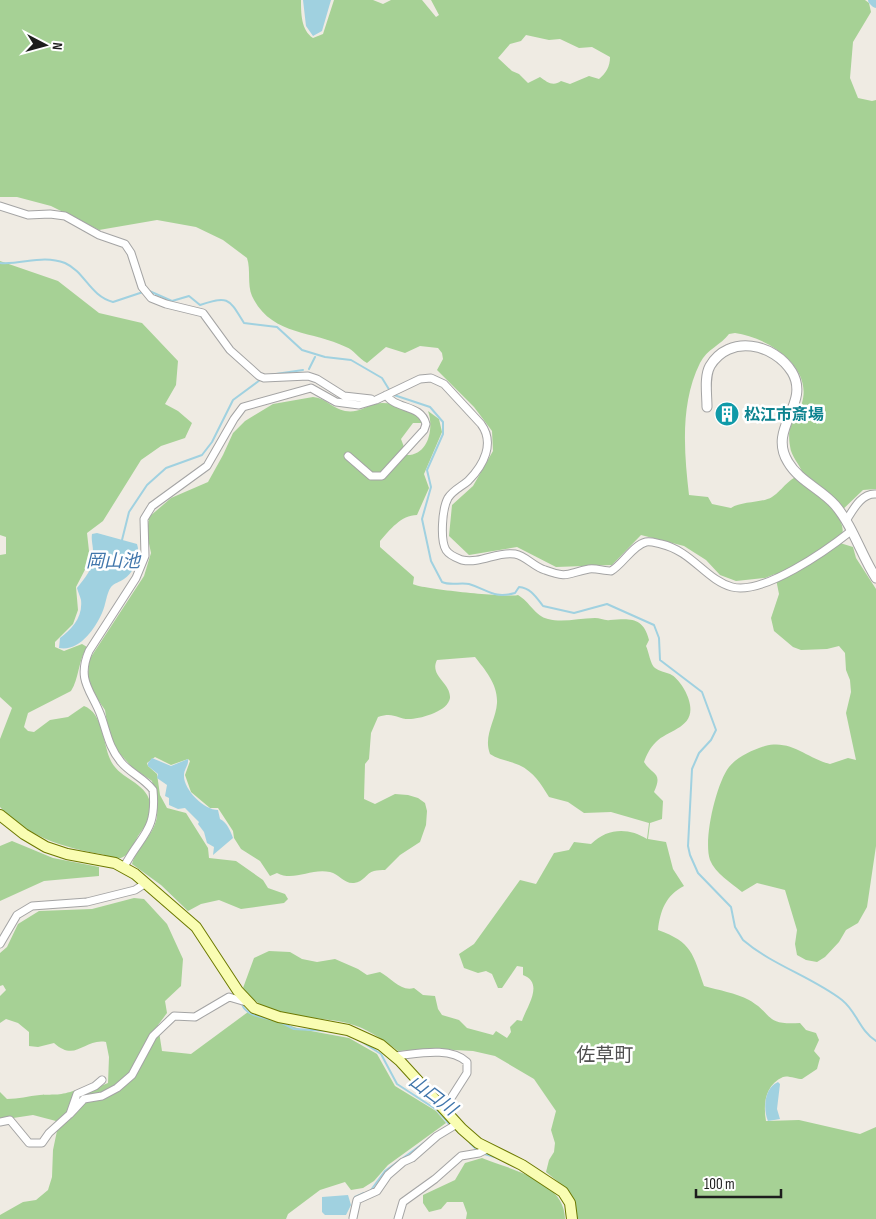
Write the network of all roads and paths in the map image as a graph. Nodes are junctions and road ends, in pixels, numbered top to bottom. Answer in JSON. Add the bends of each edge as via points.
{"nodes":[{"id":1,"x":0,"y":206,"type":"edge"},
{"id":2,"x":389,"y":394,"type":"junction"},
{"id":3,"x":376,"y":400,"type":"junction"},
{"id":4,"x":707,"y":407,"type":"dead end"},
{"id":5,"x":348,"y":456,"type":"dead end"},
{"id":6,"x":876,"y":494,"type":"edge"},
{"id":7,"x":846,"y":521,"type":"junction"},
{"id":8,"x":851,"y":531,"type":"junction"},
{"id":9,"x":876,"y":578,"type":"edge"},
{"id":10,"x":0,"y":815,"type":"edge"},
{"id":11,"x":124,"y":867,"type":"junction"},
{"id":12,"x":146,"y":883,"type":"junction"},
{"id":13,"x":0,"y":944,"type":"edge"},
{"id":14,"x":247,"y":1002,"type":"junction"},
{"id":15,"x":395,"y":1056,"type":"junction"},
{"id":16,"x":102,"y":1080,"type":"dead end"},
{"id":17,"x":444,"y":1109,"type":"junction"},
{"id":18,"x":70,"y":1114,"type":"junction"},
{"id":19,"x":0,"y":1122,"type":"edge"},
{"id":20,"x":455,"y":1127,"type":"junction"},
{"id":21,"x":483,"y":1151,"type":"junction"},
{"id":22,"x":353,"y":1218,"type":"edge"},
{"id":23,"x":398,"y":1219,"type":"edge"},
{"id":24,"x":572,"y":1219,"type":"edge"}],
"edges":[{"from":1,"to":3,"type":"street","via":[[37,216],[65,216],[125,244],[151,298],[203,313],[230,350],[259,376],[308,376],[344,396]]},
{"from":2,"to":3,"type":"street"},
{"from":2,"to":5,"type":"street","via":[[395,404],[421,415],[425,421],[424,430],[382,476],[371,476]]},
{"from":2,"to":8,"type":"street","via":[[420,379],[437,380],[486,431],[489,443],[482,461],[469,480],[446,502],[445,546],[450,554],[463,560],[517,554],[546,571],[572,575],[589,569],[611,571],[641,544],[651,542],[682,551],[720,581],[738,588],[788,573],[824,553]]},
{"from":3,"to":11,"type":"street","via":[[343,404],[311,388],[243,407],[207,466],[147,512],[143,526],[145,556],[136,578],[89,651],[84,670],[87,691],[101,716],[110,746],[121,763],[153,790],[151,825]]},
{"from":4,"to":7,"type":"street","via":[[709,367],[725,350],[753,345],[784,362],[792,372],[797,392],[783,428],[784,456],[796,472],[834,503]]},
{"from":6,"to":7,"type":"street","via":[[865,496]]},
{"from":7,"to":8,"type":"street"},
{"from":8,"to":9,"type":"street"},
{"from":10,"to":11,"type":"main road","via":[[46,847]]},
{"from":11,"to":12,"type":"main road"},
{"from":12,"to":13,"type":"street","via":[[135,890],[87,902],[32,906],[17,915]]},
{"from":12,"to":14,"type":"main road","via":[[196,926]]},
{"from":14,"to":15,"type":"main road","via":[[270,1015],[359,1034]]},
{"from":14,"to":18,"type":"street","via":[[229,997],[202,1015],[174,1016],[153,1036],[132,1075],[102,1096],[84,1099]]},
{"from":15,"to":17,"type":"main road"},
{"from":15,"to":17,"type":"street","via":[[448,1053],[467,1062],[466,1073]]},
{"from":16,"to":18,"type":"street","via":[[77,1094]]},
{"from":17,"to":20,"type":"main road"},
{"from":18,"to":19,"type":"street","via":[[38,1144],[29,1143],[10,1120]]},
{"from":20,"to":21,"type":"main road"},
{"from":20,"to":22,"type":"street","via":[[437,1136],[403,1162],[377,1191],[357,1200]]},
{"from":21,"to":23,"type":"street","via":[[461,1156],[411,1195],[403,1202]]},
{"from":21,"to":24,"type":"main road","via":[[522,1165],[563,1192],[570,1203]]}]}
